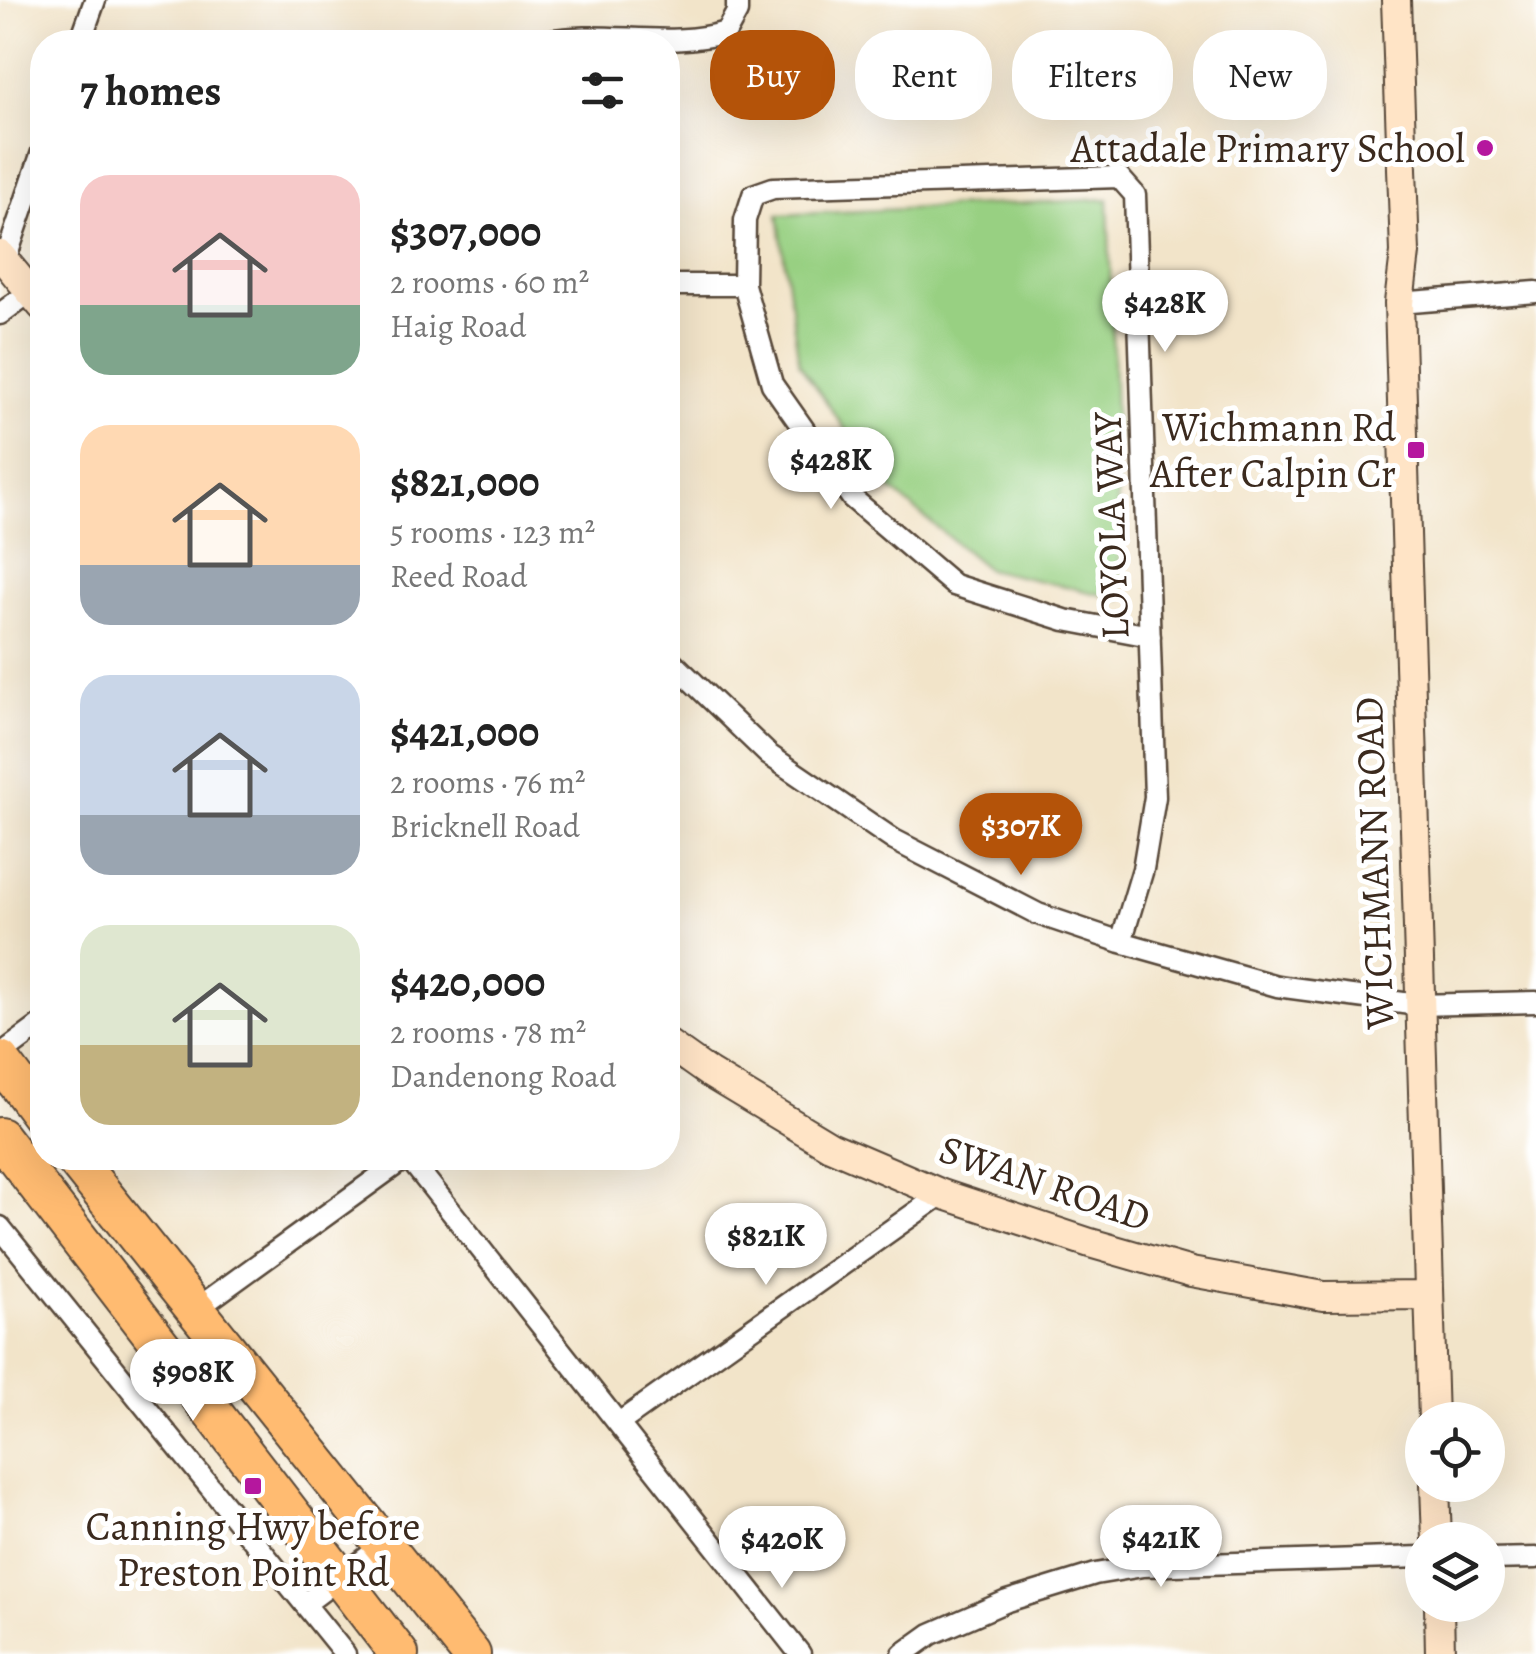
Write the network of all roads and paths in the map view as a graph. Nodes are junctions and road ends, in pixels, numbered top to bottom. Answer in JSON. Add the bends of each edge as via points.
{"nodes":[{"id":1,"x":95,"y":0,"type":"edge"},
{"id":2,"x":737,"y":0,"type":"edge"},
{"id":3,"x":1380,"y":0,"type":"edge"},
{"id":4,"x":1396,"y":0,"type":"edge"},
{"id":5,"x":84,"y":30,"type":"edge"},
{"id":6,"x":680,"y":40,"type":"edge"},
{"id":7,"x":30,"y":184,"type":"edge"},
{"id":8,"x":2,"y":258,"type":"edge"},
{"id":9,"x":30,"y":285,"type":"edge"},
{"id":10,"x":680,"y":285,"type":"edge"},
{"id":11,"x":744,"y":285,"type":"junction"},
{"id":12,"x":1536,"y":292,"type":"edge"},
{"id":13,"x":30,"y":299,"type":"edge"},
{"id":14,"x":1398,"y":303,"type":"junction"},
{"id":15,"x":0,"y":314,"type":"edge"},
{"id":16,"x":1150,"y":636,"type":"junction"},
{"id":17,"x":680,"y":669,"type":"edge"},
{"id":18,"x":1121,"y":942,"type":"junction"},
{"id":19,"x":1536,"y":1002,"type":"edge"},
{"id":20,"x":1418,"y":1005,"type":"junction"},
{"id":21,"x":30,"y":1034,"type":"edge"},
{"id":22,"x":680,"y":1052,"type":"edge"},
{"id":23,"x":0,"y":1058,"type":"edge"},
{"id":24,"x":30,"y":1099,"type":"edge"},
{"id":25,"x":0,"y":1137,"type":"edge"},
{"id":26,"x":84,"y":1170,"type":"edge"},
{"id":27,"x":390,"y":1170,"type":"edge"},
{"id":28,"x":417,"y":1170,"type":"edge"},
{"id":29,"x":942,"y":1194,"type":"junction"},
{"id":30,"x":0,"y":1226,"type":"edge"},
{"id":31,"x":1429,"y":1295,"type":"junction"},
{"id":32,"x":195,"y":1310,"type":"junction"},
{"id":33,"x":1432,"y":1402,"type":"edge"},
{"id":34,"x":618,"y":1423,"type":"junction"},
{"id":35,"x":385,"y":1544,"type":"junction"},
{"id":36,"x":1405,"y":1558,"type":"edge"},
{"id":37,"x":1536,"y":1558,"type":"edge"},
{"id":38,"x":1505,"y":1559,"type":"edge"},
{"id":39,"x":340,"y":1578,"type":"junction"},
{"id":40,"x":306,"y":1602,"type":"junction"},
{"id":41,"x":1439,"y":1622,"type":"edge"},
{"id":42,"x":345,"y":1654,"type":"edge"},
{"id":43,"x":399,"y":1654,"type":"edge"},
{"id":44,"x":471,"y":1654,"type":"edge"},
{"id":45,"x":800,"y":1654,"type":"edge"},
{"id":46,"x":903,"y":1654,"type":"edge"},
{"id":47,"x":1440,"y":1654,"type":"edge"}],
"edges":[{"from":1,"to":5,"type":"street"},
{"from":2,"to":6,"type":"street","via":[[726,32]]},
{"from":3,"to":14,"type":"street","name":"WICHMANN ROAD","via":[[1383,153]]},
{"from":4,"to":14,"type":"street","name":"WICHMANN ROAD","via":[[1405,253]]},
{"from":7,"to":8,"type":"street"},
{"from":8,"to":9,"type":"street"},
{"from":10,"to":11,"type":"street"},
{"from":11,"to":16,"type":"street","via":[[772,384],[852,498],[954,585],[1066,620]]},
{"from":11,"to":16,"type":"street","name":"LOYOLA WAY","via":[[745,220],[753,195],[773,188],[1120,177],[1135,195]]},
{"from":12,"to":14,"type":"street"},
{"from":13,"to":15,"type":"street"},
{"from":14,"to":20,"type":"street","name":"WICHMANN ROAD"},
{"from":16,"to":18,"type":"street","name":"LOYOLA WAY","via":[[1155,797]]},
{"from":17,"to":18,"type":"street","via":[[769,754],[894,840],[1038,914]]},
{"from":18,"to":20,"type":"street","via":[[1277,986]]},
{"from":19,"to":20,"type":"street"},
{"from":20,"to":31,"type":"street","name":"WICHMANN ROAD"},
{"from":21,"to":23,"type":"street"},
{"from":22,"to":29,"type":"street","name":"SWAN ROAD","via":[[830,1146]]},
{"from":23,"to":24,"type":"highway"},
{"from":25,"to":39,"type":"highway"},
{"from":26,"to":32,"type":"highway"},
{"from":27,"to":32,"type":"street"},
{"from":28,"to":34,"type":"street"},
{"from":29,"to":31,"type":"street","name":"SWAN ROAD","via":[[1192,1272],[1323,1296]]},
{"from":29,"to":34,"type":"street"},
{"from":30,"to":40,"type":"street"},
{"from":31,"to":33,"type":"street","name":"WICHMANN ROAD"},
{"from":32,"to":35,"type":"highway"},
{"from":34,"to":45,"type":"street"},
{"from":35,"to":39,"type":"street"},
{"from":35,"to":44,"type":"highway"},
{"from":36,"to":46,"type":"street","via":[[1144,1566],[1095,1574],[1007,1600]]},
{"from":37,"to":38,"type":"street"},
{"from":39,"to":40,"type":"street"},
{"from":39,"to":43,"type":"highway"},
{"from":40,"to":42,"type":"street"},
{"from":41,"to":47,"type":"street"}]}
